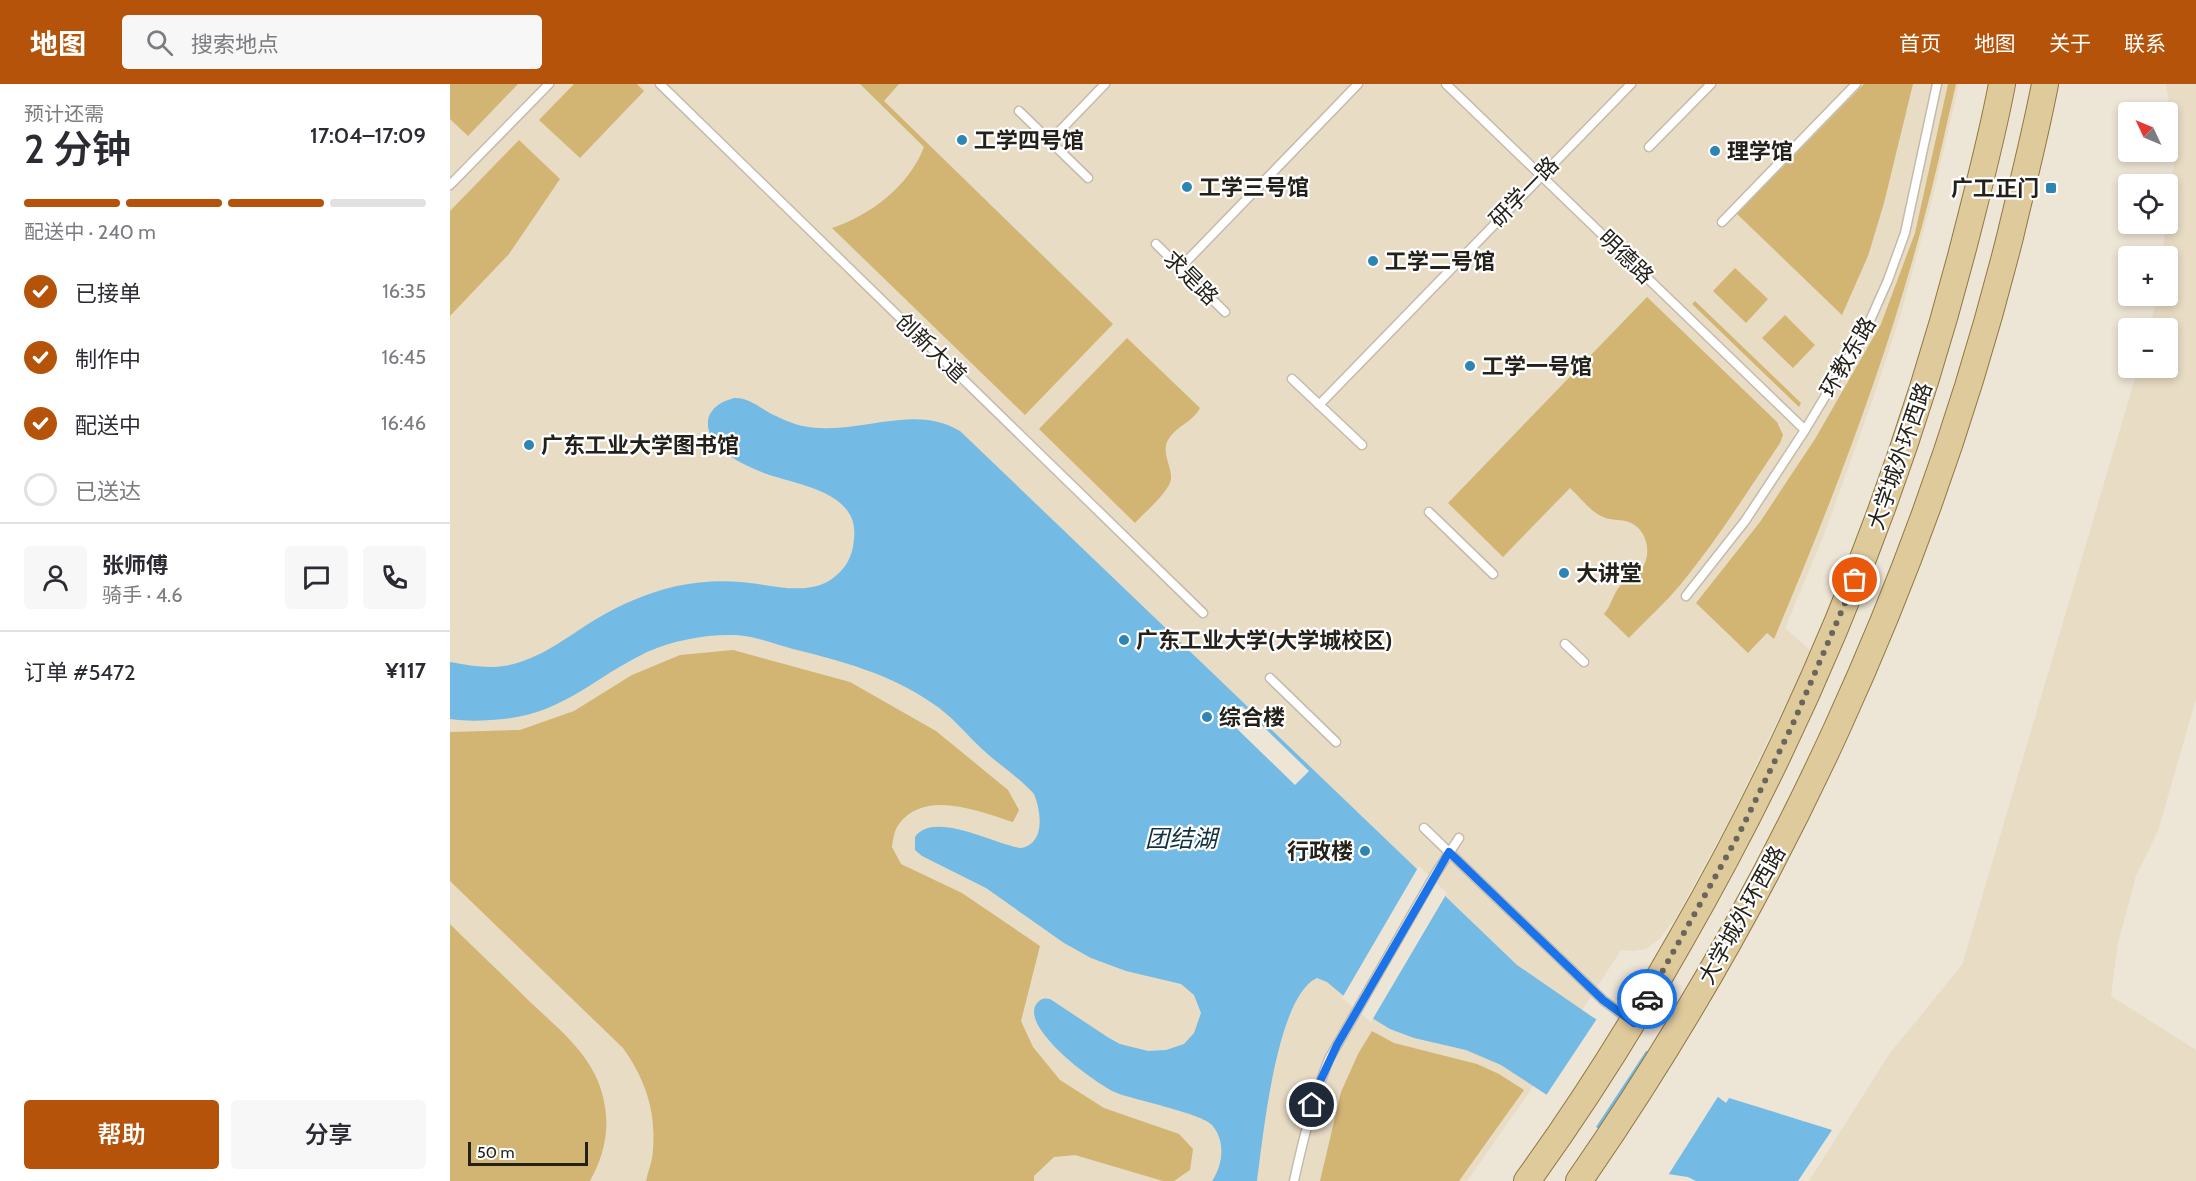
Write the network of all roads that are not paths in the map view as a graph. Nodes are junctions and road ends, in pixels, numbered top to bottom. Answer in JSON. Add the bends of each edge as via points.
{"nodes":[{"id":1,"x":549,"y":84,"type":"edge"},
{"id":2,"x":660,"y":84,"type":"edge"},
{"id":3,"x":1105,"y":84,"type":"edge"},
{"id":4,"x":1358,"y":84,"type":"edge"},
{"id":5,"x":1446,"y":84,"type":"edge"},
{"id":6,"x":1631,"y":84,"type":"edge"},
{"id":7,"x":1711,"y":84,"type":"edge"},
{"id":8,"x":1856,"y":84,"type":"edge"},
{"id":9,"x":1937,"y":84,"type":"edge"},
{"id":10,"x":2002,"y":84,"type":"edge"},
{"id":11,"x":2045,"y":84,"type":"edge"},
{"id":12,"x":1019,"y":111,"type":"dead end"},
{"id":13,"x":1050,"y":141,"type":"junction"},
{"id":14,"x":1649,"y":147,"type":"dead end"},
{"id":15,"x":1541,"y":175,"type":"junction"},
{"id":16,"x":1088,"y":178,"type":"dead end"},
{"id":17,"x":450,"y":185,"type":"edge"},
{"id":18,"x":1722,"y":222,"type":"dead end"},
{"id":19,"x":1156,"y":243,"type":"dead end"},
{"id":20,"x":1180,"y":268,"type":"junction"},
{"id":21,"x":1226,"y":312,"type":"dead end"},
{"id":22,"x":1292,"y":379,"type":"dead end"},
{"id":23,"x":1319,"y":405,"type":"junction"},
{"id":24,"x":1805,"y":430,"type":"junction"},
{"id":25,"x":1362,"y":445,"type":"dead end"},
{"id":26,"x":1429,"y":512,"type":"dead end"},
{"id":27,"x":1493,"y":574,"type":"dead end"},
{"id":28,"x":1686,"y":596,"type":"dead end"},
{"id":29,"x":1203,"y":613,"type":"dead end"},
{"id":30,"x":1565,"y":644,"type":"dead end"},
{"id":31,"x":1584,"y":662,"type":"dead end"},
{"id":32,"x":1270,"y":678,"type":"dead end"},
{"id":33,"x":1336,"y":742,"type":"dead end"},
{"id":34,"x":1424,"y":828,"type":"dead end"},
{"id":35,"x":1459,"y":838,"type":"dead end"},
{"id":36,"x":1449,"y":852,"type":"junction"},
{"id":37,"x":1674,"y":953,"type":"junction"},
{"id":38,"x":1710,"y":973,"type":"junction"},
{"id":39,"x":1634,"y":1023,"type":"junction"},
{"id":40,"x":1294,"y":1181,"type":"edge"},
{"id":41,"x":1527,"y":1181,"type":"edge"},
{"id":42,"x":1579,"y":1181,"type":"edge"}],
"edges":[{"from":1,"to":17,"type":"lane"},
{"from":2,"to":29,"type":"lane","name":"创新大道"},
{"from":3,"to":13,"type":"lane"},
{"from":4,"to":20,"type":"lane"},
{"from":5,"to":15,"type":"lane","name":"明德路"},
{"from":6,"to":15,"type":"lane","name":"研学一路"},
{"from":7,"to":14,"type":"lane"},
{"from":8,"to":18,"type":"lane"},
{"from":9,"to":24,"type":"lane","name":"环教东路","via":[[1905,233],[1888,280],[1868,325]]},
{"from":10,"to":37,"type":"main road","name":"大学城外环西路","via":[[1950,302],[1877,524],[1792,726]]},
{"from":11,"to":38,"type":"main road","name":"大学城外环西路","via":[[1990,313],[1909,558],[1826,753],[1776,855]]},
{"from":12,"to":13,"type":"lane"},
{"from":13,"to":16,"type":"lane"},
{"from":15,"to":23,"type":"lane","name":"研学一路"},
{"from":15,"to":24,"type":"lane","name":"明德路"},
{"from":19,"to":20,"type":"lane","name":"求是路"},
{"from":20,"to":21,"type":"lane","name":"求是路"},
{"from":22,"to":23,"type":"lane"},
{"from":23,"to":25,"type":"lane"},
{"from":24,"to":28,"type":"lane","name":"环教东路","via":[[1744,521]]},
{"from":26,"to":27,"type":"lane"},
{"from":30,"to":31,"type":"lane"},
{"from":32,"to":33,"type":"lane"},
{"from":34,"to":36,"type":"lane"},
{"from":35,"to":36,"type":"lane"},
{"from":36,"to":39,"type":"lane","via":[[1603,1000]]},
{"from":36,"to":40,"type":"lane","via":[[1329,1059],[1316,1090]]},
{"from":37,"to":38,"type":"main road","via":[[1685,944],[1705,948],[1713,960]]},
{"from":37,"to":39,"type":"main road","name":"大学城外环西路"},
{"from":38,"to":42,"type":"main road","name":"大学城外环西路","via":[[1672,1040]]},
{"from":39,"to":41,"type":"main road","name":"大学城外环西路"}]}
